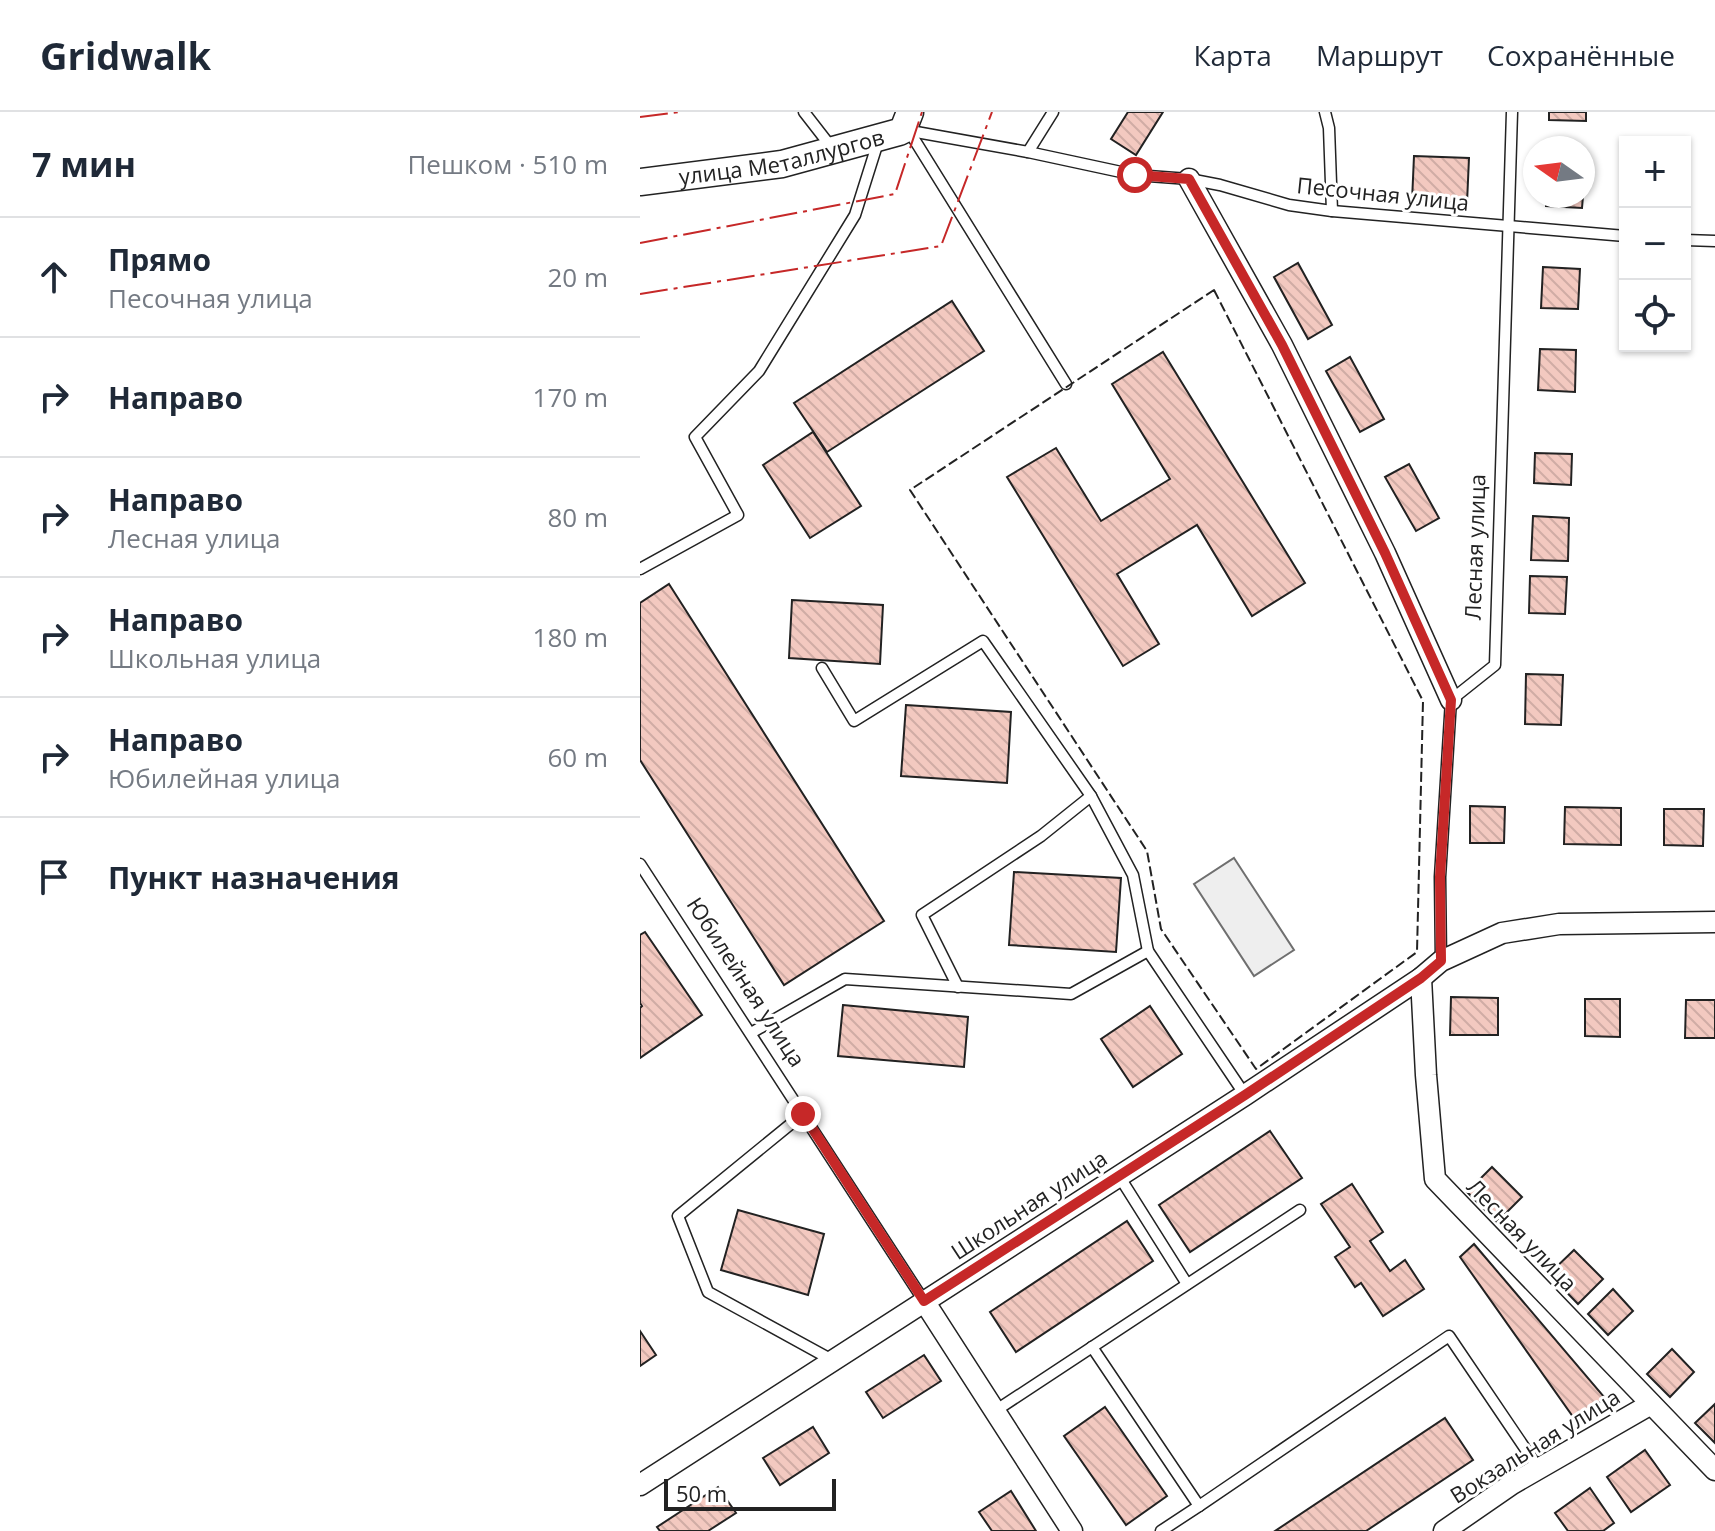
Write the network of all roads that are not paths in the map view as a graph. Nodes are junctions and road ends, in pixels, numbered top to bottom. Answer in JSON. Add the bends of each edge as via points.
{"nodes":[{"id":1,"x":804,"y":112,"type":"edge"},
{"id":2,"x":1053,"y":112,"type":"edge"},
{"id":3,"x":1325,"y":112,"type":"edge"},
{"id":4,"x":1512,"y":112,"type":"edge"},
{"id":5,"x":901,"y":127,"type":"edge"},
{"id":6,"x":833,"y":150,"type":"junction"},
{"id":7,"x":1028,"y":152,"type":"junction"},
{"id":8,"x":1189,"y":179,"type":"junction"},
{"id":9,"x":640,"y":182,"type":"edge"},
{"id":10,"x":1332,"y":211,"type":"junction"},
{"id":11,"x":1508,"y":227,"type":"junction"},
{"id":12,"x":1619,"y":236,"type":"edge"},
{"id":13,"x":1691,"y":240,"type":"edge"},
{"id":14,"x":1715,"y":241,"type":"edge"},
{"id":15,"x":1066,"y":384,"type":"dead end"},
{"id":16,"x":640,"y":569,"type":"edge"},
{"id":17,"x":822,"y":668,"type":"dead end"},
{"id":18,"x":1451,"y":700,"type":"junction"},
{"id":19,"x":1091,"y":796,"type":"junction"},
{"id":20,"x":640,"y":864,"type":"edge"},
{"id":21,"x":1715,"y":922,"type":"edge"},
{"id":22,"x":1148,"y":951,"type":"junction"},
{"id":23,"x":1441,"y":961,"type":"junction"},
{"id":24,"x":1421,"y":978,"type":"junction"},
{"id":25,"x":958,"y":987,"type":"junction"},
{"id":26,"x":751,"y":1033,"type":"junction"},
{"id":27,"x":1245,"y":1095,"type":"junction"},
{"id":28,"x":803,"y":1114,"type":"junction"},
{"id":29,"x":1119,"y":1176,"type":"junction"},
{"id":30,"x":1300,"y":1210,"type":"dead end"},
{"id":31,"x":1187,"y":1284,"type":"junction"},
{"id":32,"x":924,"y":1301,"type":"junction"},
{"id":33,"x":1092,"y":1347,"type":"junction"},
{"id":34,"x":832,"y":1360,"type":"junction"},
{"id":35,"x":1651,"y":1404,"type":"junction"},
{"id":36,"x":995,"y":1411,"type":"junction"},
{"id":37,"x":1539,"y":1469,"type":"junction"},
{"id":38,"x":1715,"y":1470,"type":"edge"},
{"id":39,"x":640,"y":1485,"type":"edge"},
{"id":40,"x":1199,"y":1506,"type":"junction"},
{"id":41,"x":1072,"y":1531,"type":"edge"},
{"id":42,"x":1161,"y":1531,"type":"edge"},
{"id":43,"x":1444,"y":1531,"type":"edge"}],
"edges":[{"from":1,"to":6,"type":"lane"},
{"from":2,"to":7,"type":"lane"},
{"from":3,"to":10,"type":"lane"},
{"from":4,"to":11,"type":"lane","name":"Лесная улица"},
{"from":5,"to":6,"type":"street","name":"улица Металлургов"},
{"from":5,"to":7,"type":"lane","name":"Песочная улица"},
{"from":5,"to":15,"type":"lane"},
{"from":5,"to":16,"type":"lane","via":[[855,215],[759,371],[695,437],[738,515]]},
{"from":6,"to":9,"type":"street","name":"улица Металлургов","via":[[782,164]]},
{"from":7,"to":8,"type":"lane","name":"Песочная улица","via":[[1135,175]]},
{"from":8,"to":10,"type":"lane","name":"Песочная улица"},
{"from":8,"to":18,"type":"street","via":[[1289,359]]},
{"from":10,"to":11,"type":"lane","name":"Песочная улица"},
{"from":11,"to":12,"type":"lane","name":"Песочная улица"},
{"from":11,"to":18,"type":"lane","name":"Лесная улица","via":[[1495,665]]},
{"from":13,"to":14,"type":"lane"},
{"from":17,"to":19,"type":"lane","via":[[854,721],[983,641]]},
{"from":18,"to":23,"type":"lane","via":[[1440,877]]},
{"from":19,"to":22,"type":"lane","via":[[1133,875]]},
{"from":19,"to":25,"type":"lane","via":[[922,915]]},
{"from":20,"to":26,"type":"lane","name":"Юбилейная улица"},
{"from":21,"to":23,"type":"street","name":"Школьная улица","via":[[1559,924],[1502,933]]},
{"from":22,"to":25,"type":"lane","via":[[1071,994]]},
{"from":22,"to":27,"type":"lane"},
{"from":23,"to":24,"type":"street","name":"Школьная улица"},
{"from":24,"to":27,"type":"street","name":"Школьная улица"},
{"from":24,"to":35,"type":"street","name":"Лесная улица","via":[[1435,1179]]},
{"from":25,"to":26,"type":"lane","via":[[845,979]]},
{"from":26,"to":28,"type":"lane","name":"Юбилейная улица"},
{"from":27,"to":29,"type":"street","name":"Школьная улица"},
{"from":28,"to":32,"type":"lane","name":"Юбилейная улица"},
{"from":28,"to":34,"type":"lane","via":[[678,1216],[708,1292]]},
{"from":29,"to":31,"type":"lane"},
{"from":29,"to":32,"type":"street","name":"Школьная улица"},
{"from":30,"to":31,"type":"lane"},
{"from":31,"to":33,"type":"lane"},
{"from":32,"to":34,"type":"street","name":"Школьная улица"},
{"from":32,"to":36,"type":"street","name":"Юбилейная улица"},
{"from":33,"to":36,"type":"lane"},
{"from":33,"to":40,"type":"lane"},
{"from":34,"to":39,"type":"street","name":"Школьная улица"},
{"from":35,"to":37,"type":"street","name":"Вокзальная улица"},
{"from":35,"to":38,"type":"street","name":"Лесная улица"},
{"from":36,"to":41,"type":"street","name":"Юбилейная улица"},
{"from":37,"to":40,"type":"lane","via":[[1449,1336]]},
{"from":37,"to":43,"type":"street","name":"Вокзальная улица"},
{"from":40,"to":42,"type":"lane"}]}
